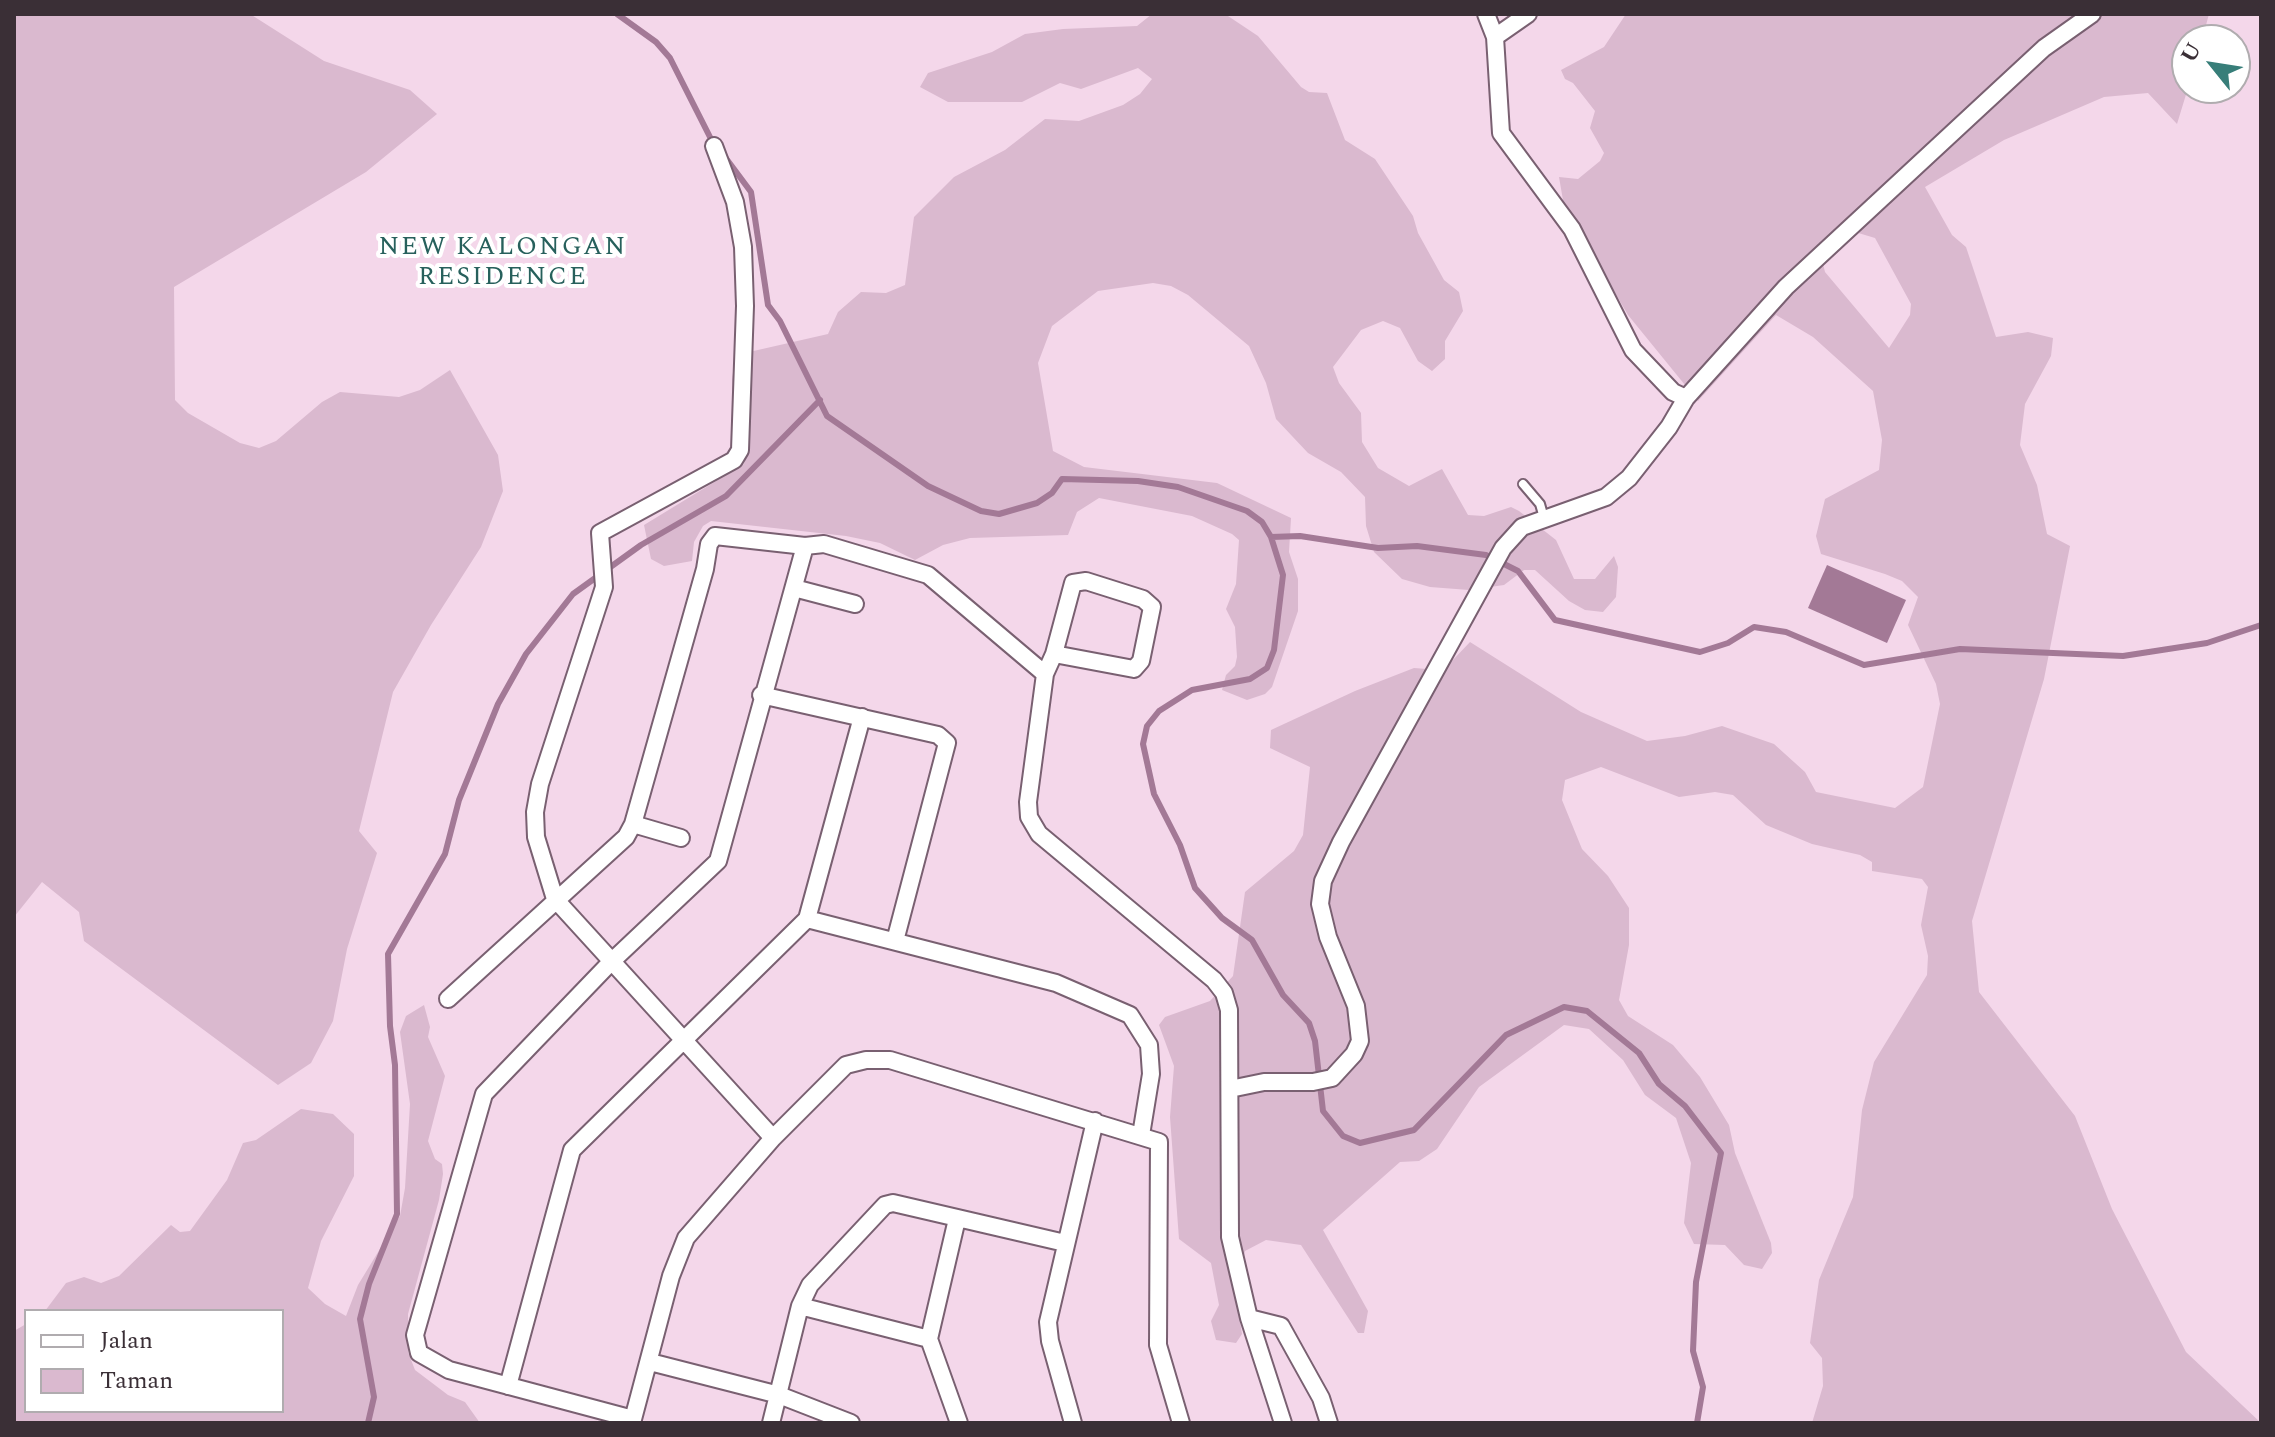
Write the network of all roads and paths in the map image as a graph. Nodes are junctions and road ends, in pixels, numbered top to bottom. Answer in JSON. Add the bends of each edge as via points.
{"nodes":[{"id":1,"x":1486,"y":14,"type":"edge"},
{"id":2,"x":1528,"y":14,"type":"edge"},
{"id":3,"x":2092,"y":14,"type":"edge"},
{"id":4,"x":1495,"y":37,"type":"junction"},
{"id":5,"x":714,"y":146,"type":"dead end"},
{"id":6,"x":1686,"y":398,"type":"junction"},
{"id":7,"x":1523,"y":484,"type":"dead end"},
{"id":8,"x":1544,"y":518,"type":"junction"},
{"id":9,"x":805,"y":546,"type":"junction"},
{"id":10,"x":794,"y":588,"type":"junction"},
{"id":11,"x":855,"y":604,"type":"dead end"},
{"id":12,"x":1054,"y":654,"type":"junction"},
{"id":13,"x":1045,"y":674,"type":"junction"},
{"id":14,"x":761,"y":695,"type":"junction"},
{"id":15,"x":862,"y":717,"type":"junction"},
{"id":16,"x":633,"y":824,"type":"junction"},
{"id":17,"x":681,"y":838,"type":"dead end"},
{"id":18,"x":555,"y":899,"type":"junction"},
{"id":19,"x":807,"y":919,"type":"junction"},
{"id":20,"x":895,"y":941,"type":"junction"},
{"id":21,"x":610,"y":963,"type":"junction"},
{"id":22,"x":448,"y":999,"type":"dead end"},
{"id":23,"x":685,"y":1039,"type":"junction"},
{"id":24,"x":1230,"y":1089,"type":"junction"},
{"id":25,"x":1095,"y":1121,"type":"junction"},
{"id":26,"x":1141,"y":1135,"type":"junction"},
{"id":27,"x":773,"y":1138,"type":"junction"},
{"id":28,"x":957,"y":1219,"type":"junction"},
{"id":29,"x":1065,"y":1243,"type":"junction"},
{"id":30,"x":800,"y":1306,"type":"junction"},
{"id":31,"x":1249,"y":1318,"type":"junction"},
{"id":32,"x":929,"y":1339,"type":"junction"},
{"id":33,"x":650,"y":1362,"type":"junction"},
{"id":34,"x":508,"y":1386,"type":"junction"},
{"id":35,"x":779,"y":1395,"type":"junction"},
{"id":36,"x":633,"y":1421,"type":"edge"},
{"id":37,"x":771,"y":1423,"type":"edge"},
{"id":38,"x":851,"y":1423,"type":"edge"},
{"id":39,"x":959,"y":1423,"type":"edge"},
{"id":40,"x":1073,"y":1423,"type":"edge"},
{"id":41,"x":1181,"y":1423,"type":"edge"},
{"id":42,"x":1283,"y":1423,"type":"edge"},
{"id":43,"x":1329,"y":1423,"type":"edge"}],
"edges":[{"from":1,"to":4,"type":"street"},
{"from":2,"to":4,"type":"street"},
{"from":3,"to":6,"type":"street","via":[[2044,48],[1786,287]]},
{"from":4,"to":6,"type":"street","via":[[1501,133],[1572,229],[1633,350],[1673,392]]},
{"from":5,"to":18,"type":"street","via":[[735,202],[743,247],[740,450],[734,460],[600,533],[604,587],[535,812],[536,837]]},
{"from":6,"to":8,"type":"street","via":[[1629,478],[1606,497]]},
{"from":7,"to":8,"type":"lane"},
{"from":8,"to":24,"type":"street","via":[[1522,527],[1503,548],[1323,881],[1320,904],[1325,926],[1356,1006],[1360,1041],[1332,1078]]},
{"from":9,"to":10,"type":"street"},
{"from":9,"to":13,"type":"street","via":[[824,544],[928,575]]},
{"from":9,"to":16,"type":"street","via":[[721,535],[709,544]]},
{"from":10,"to":11,"type":"street"},
{"from":10,"to":14,"type":"street"},
{"from":12,"to":12,"type":"street","via":[[1073,583],[1086,581],[1143,599],[1152,607],[1141,661],[1134,669]]},
{"from":12,"to":13,"type":"street"},
{"from":13,"to":24,"type":"street","via":[[1029,817],[1039,834],[1224,993]]},
{"from":14,"to":15,"type":"street"},
{"from":14,"to":21,"type":"street","via":[[718,861]]},
{"from":15,"to":19,"type":"street"},
{"from":15,"to":20,"type":"street","via":[[938,735],[947,743]]},
{"from":16,"to":17,"type":"street"},
{"from":16,"to":18,"type":"street","via":[[626,837]]},
{"from":18,"to":21,"type":"street"},
{"from":18,"to":22,"type":"street"},
{"from":19,"to":20,"type":"street"},
{"from":19,"to":23,"type":"street"},
{"from":20,"to":26,"type":"street","via":[[1056,983],[1130,1015],[1149,1045],[1151,1074]]},
{"from":21,"to":23,"type":"street"},
{"from":21,"to":34,"type":"street","via":[[484,1094],[415,1335],[419,1353],[449,1370]]},
{"from":23,"to":27,"type":"street"},
{"from":23,"to":34,"type":"street","via":[[572,1150]]},
{"from":24,"to":31,"type":"street","via":[[1230,1237]]},
{"from":25,"to":26,"type":"street"},
{"from":25,"to":27,"type":"street","via":[[890,1060],[866,1060],[846,1065]]},
{"from":25,"to":29,"type":"street"},
{"from":26,"to":41,"type":"street","via":[[1162,1147],[1158,1345]]},
{"from":27,"to":33,"type":"street","via":[[686,1238]]},
{"from":28,"to":29,"type":"street"},
{"from":28,"to":30,"type":"street","via":[[885,1205],[821,1271]]},
{"from":28,"to":32,"type":"street"},
{"from":29,"to":40,"type":"street","via":[[1048,1322]]},
{"from":30,"to":32,"type":"street"},
{"from":30,"to":35,"type":"street"},
{"from":31,"to":42,"type":"street"},
{"from":31,"to":43,"type":"street","via":[[1281,1326]]},
{"from":32,"to":39,"type":"street"},
{"from":33,"to":35,"type":"street"},
{"from":33,"to":36,"type":"street"},
{"from":34,"to":36,"type":"street"},
{"from":35,"to":37,"type":"street"},
{"from":35,"to":38,"type":"street"}]}
